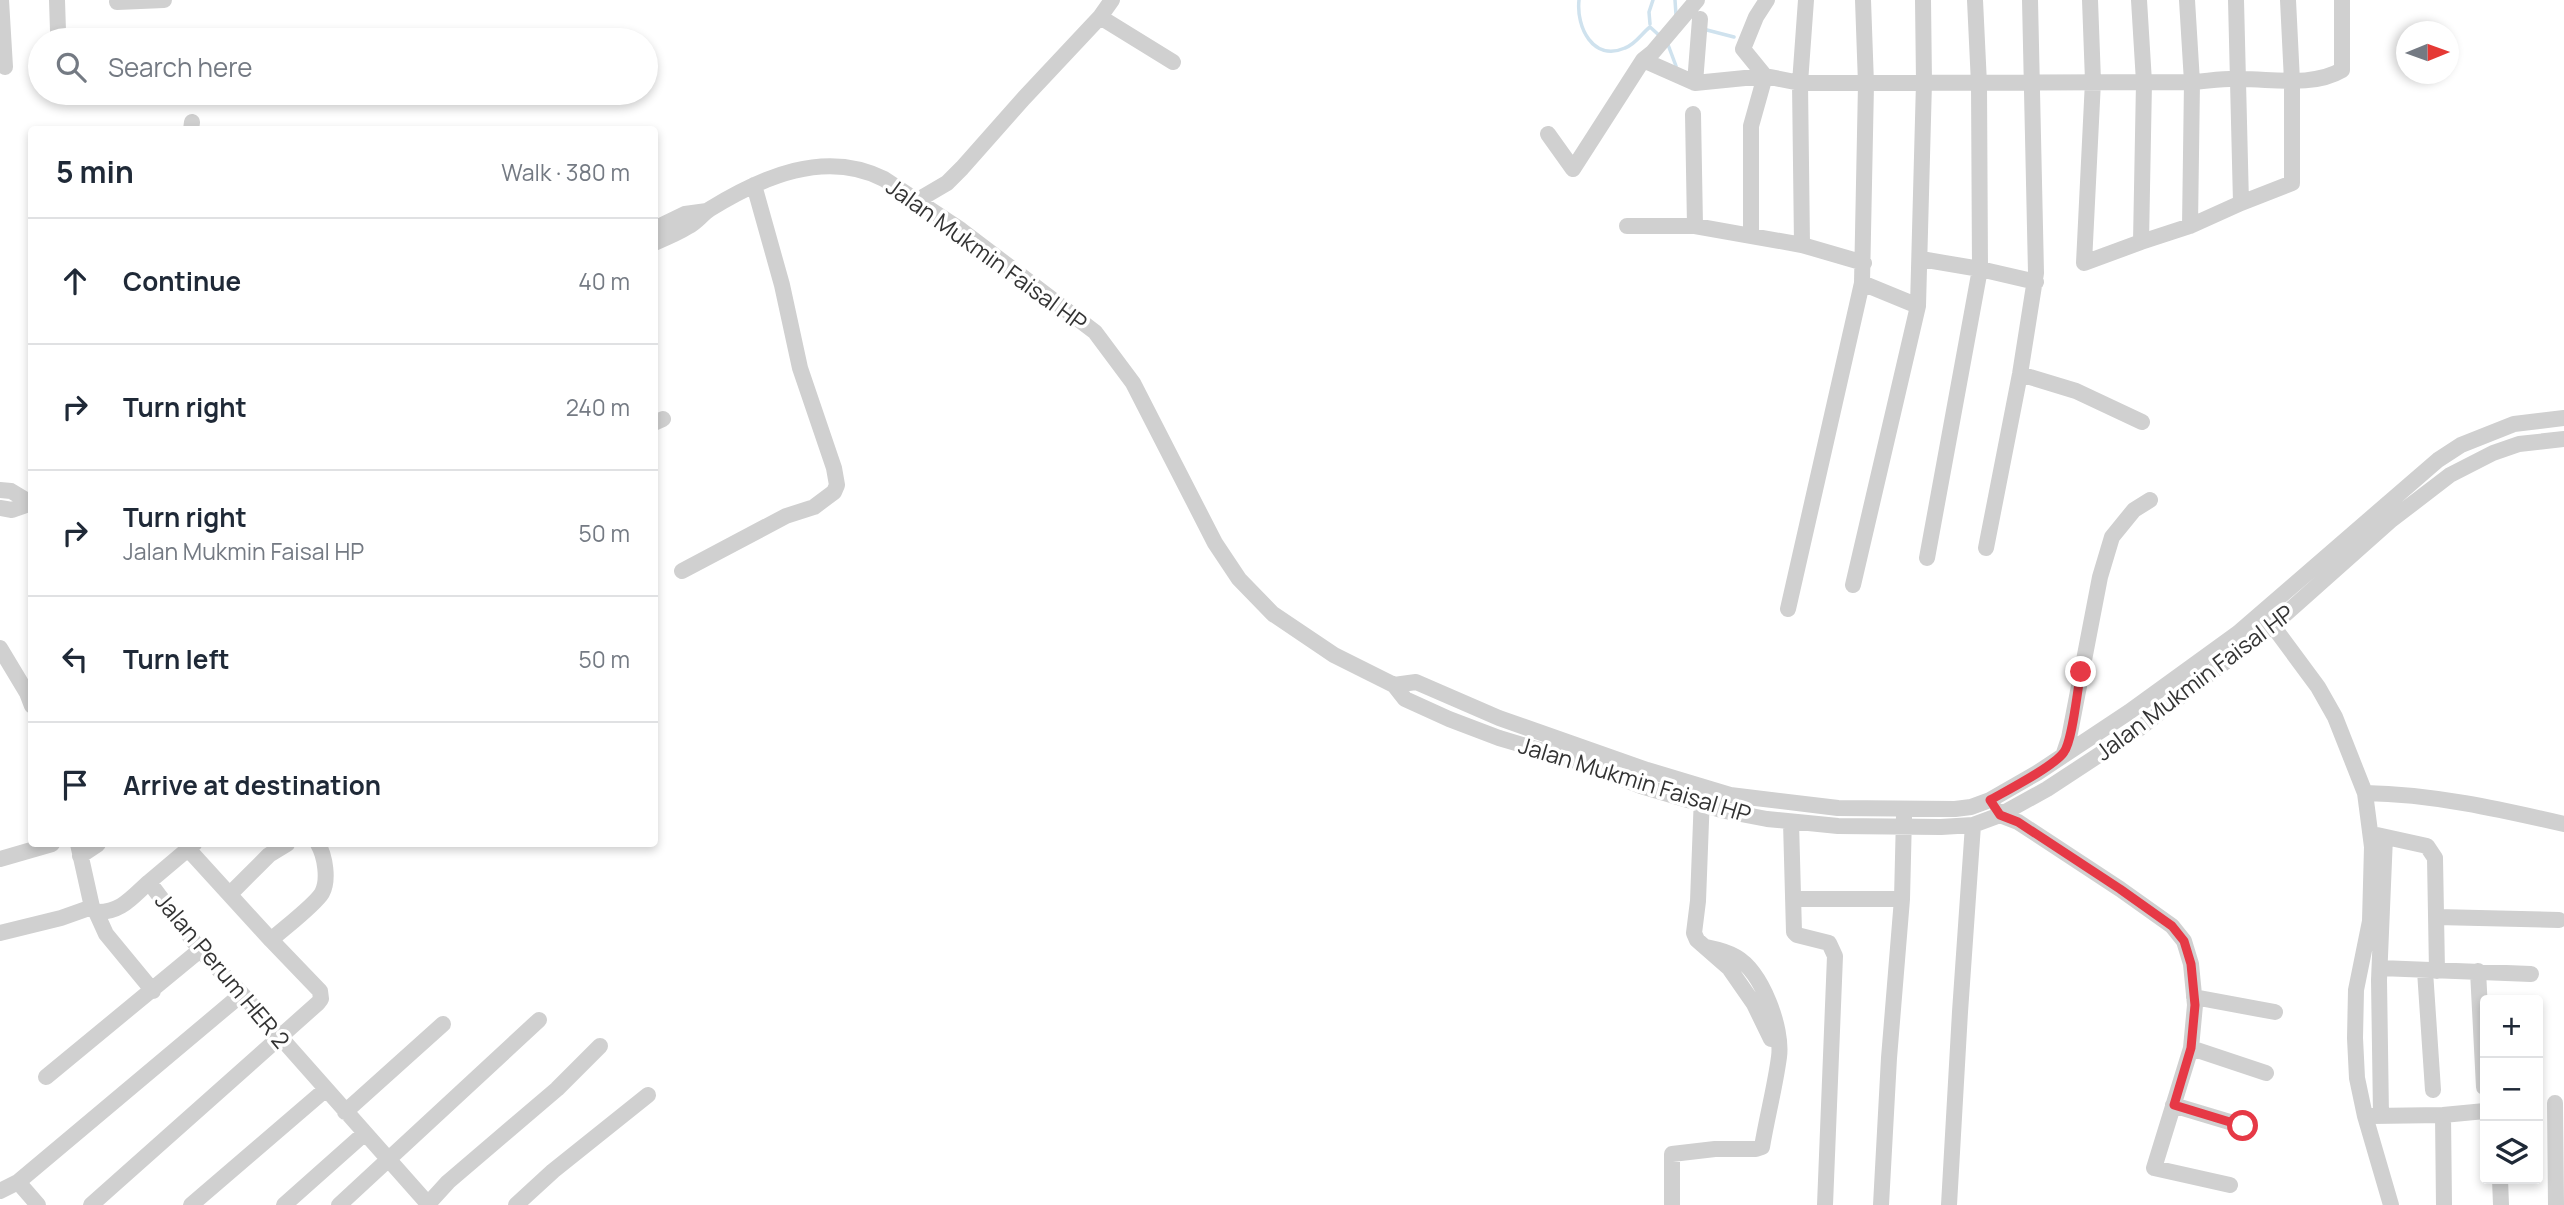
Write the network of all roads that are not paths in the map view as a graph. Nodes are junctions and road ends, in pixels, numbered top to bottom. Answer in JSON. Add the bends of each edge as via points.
{"nodes":[{"id":1,"x":1,"y":0,"type":"edge"},
{"id":2,"x":57,"y":0,"type":"edge"},
{"id":3,"x":164,"y":0,"type":"edge"},
{"id":4,"x":1112,"y":0,"type":"edge"},
{"id":5,"x":1767,"y":0,"type":"edge"},
{"id":6,"x":1806,"y":0,"type":"edge"},
{"id":7,"x":1863,"y":0,"type":"edge"},
{"id":8,"x":1923,"y":0,"type":"edge"},
{"id":9,"x":1975,"y":0,"type":"edge"},
{"id":10,"x":2030,"y":0,"type":"edge"},
{"id":11,"x":2090,"y":0,"type":"edge"},
{"id":12,"x":2139,"y":0,"type":"edge"},
{"id":13,"x":2187,"y":0,"type":"edge"},
{"id":14,"x":2236,"y":0,"type":"edge"},
{"id":15,"x":2288,"y":0,"type":"edge"},
{"id":16,"x":2342,"y":0,"type":"edge"},
{"id":17,"x":117,"y":5,"type":"edge"},
{"id":18,"x":1696,"y":8,"type":"edge"},
{"id":19,"x":1100,"y":17,"type":"junction"},
{"id":20,"x":58,"y":28,"type":"edge"},
{"id":21,"x":1648,"y":56,"type":"junction"},
{"id":22,"x":1173,"y":62,"type":"dead end"},
{"id":23,"x":5,"y":67,"type":"dead end"},
{"id":24,"x":1765,"y":76,"type":"junction"},
{"id":25,"x":2238,"y":79,"type":"junction"},
{"id":26,"x":2093,"y":81,"type":"junction"},
{"id":27,"x":2292,"y":81,"type":"junction"},
{"id":28,"x":1924,"y":82,"type":"junction"},
{"id":29,"x":2144,"y":82,"type":"junction"},
{"id":30,"x":2192,"y":82,"type":"junction"},
{"id":31,"x":1695,"y":83,"type":"junction"},
{"id":32,"x":1800,"y":83,"type":"junction"},
{"id":33,"x":1866,"y":83,"type":"junction"},
{"id":34,"x":2033,"y":83,"type":"junction"},
{"id":35,"x":1979,"y":84,"type":"junction"},
{"id":36,"x":1693,"y":114,"type":"dead end"},
{"id":37,"x":1548,"y":134,"type":"dead end"},
{"id":38,"x":754,"y":185,"type":"junction"},
{"id":39,"x":918,"y":200,"type":"junction"},
{"id":40,"x":2241,"y":203,"type":"junction"},
{"id":41,"x":707,"y":211,"type":"junction"},
{"id":42,"x":1627,"y":226,"type":"dead end"},
{"id":43,"x":1695,"y":226,"type":"junction"},
{"id":44,"x":2190,"y":226,"type":"junction"},
{"id":45,"x":658,"y":227,"type":"edge"},
{"id":46,"x":1751,"y":235,"type":"junction"},
{"id":47,"x":658,"y":241,"type":"edge"},
{"id":48,"x":2141,"y":242,"type":"junction"},
{"id":49,"x":1802,"y":244,"type":"junction"},
{"id":50,"x":1921,"y":258,"type":"junction"},
{"id":51,"x":1864,"y":262,"type":"junction"},
{"id":52,"x":1980,"y":269,"type":"junction"},
{"id":53,"x":2036,"y":282,"type":"junction"},
{"id":54,"x":1862,"y":283,"type":"junction"},
{"id":55,"x":1918,"y":306,"type":"junction"},
{"id":56,"x":2020,"y":374,"type":"junction"},
{"id":57,"x":2564,"y":418,"type":"edge"},
{"id":58,"x":2142,"y":422,"type":"dead end"},
{"id":59,"x":2564,"y":439,"type":"edge"},
{"id":60,"x":0,"y":490,"type":"edge"},
{"id":61,"x":2150,"y":500,"type":"dead end"},
{"id":62,"x":28,"y":501,"type":"edge"},
{"id":63,"x":28,"y":504,"type":"edge"},
{"id":64,"x":0,"y":508,"type":"edge"},
{"id":65,"x":1986,"y":548,"type":"dead end"},
{"id":66,"x":1927,"y":558,"type":"dead end"},
{"id":67,"x":682,"y":571,"type":"dead end"},
{"id":68,"x":1853,"y":585,"type":"dead end"},
{"id":69,"x":1788,"y":609,"type":"dead end"},
{"id":70,"x":2268,"y":619,"type":"junction"},
{"id":71,"x":0,"y":648,"type":"edge"},
{"id":72,"x":1394,"y":685,"type":"junction"},
{"id":73,"x":28,"y":696,"type":"edge"},
{"id":74,"x":2064,"y":753,"type":"junction"},
{"id":75,"x":1703,"y":786,"type":"junction"},
{"id":76,"x":2365,"y":793,"type":"junction"},
{"id":77,"x":1990,"y":800,"type":"junction"},
{"id":78,"x":1701,"y":804,"type":"junction"},
{"id":79,"x":1903,"y":808,"type":"junction"},
{"id":80,"x":2000,"y":815,"type":"junction"},
{"id":81,"x":1791,"y":821,"type":"junction"},
{"id":82,"x":2564,"y":824,"type":"edge"},
{"id":83,"x":1973,"y":825,"type":"junction"},
{"id":84,"x":1904,"y":826,"type":"junction"},
{"id":85,"x":2378,"y":836,"type":"junction"},
{"id":86,"x":42,"y":847,"type":"edge"},
{"id":87,"x":190,"y":847,"type":"edge"},
{"id":88,"x":192,"y":847,"type":"edge"},
{"id":89,"x":281,"y":847,"type":"edge"},
{"id":90,"x":320,"y":847,"type":"edge"},
{"id":91,"x":79,"y":850,"type":"edge"},
{"id":92,"x":0,"y":859,"type":"edge"},
{"id":93,"x":149,"y":882,"type":"junction"},
{"id":94,"x":231,"y":893,"type":"junction"},
{"id":95,"x":1793,"y":899,"type":"junction"},
{"id":96,"x":1902,"y":899,"type":"junction"},
{"id":97,"x":94,"y":909,"type":"junction"},
{"id":98,"x":2437,"y":917,"type":"junction"},
{"id":99,"x":2560,"y":920,"type":"dead end"},
{"id":100,"x":0,"y":933,"type":"edge"},
{"id":101,"x":271,"y":940,"type":"junction"},
{"id":102,"x":200,"y":950,"type":"junction"},
{"id":103,"x":2380,"y":968,"type":"junction"},
{"id":104,"x":2431,"y":971,"type":"junction"},
{"id":105,"x":2479,"y":971,"type":"junction"},
{"id":106,"x":2530,"y":974,"type":"dead end"},
{"id":107,"x":153,"y":991,"type":"junction"},
{"id":108,"x":242,"y":993,"type":"junction"},
{"id":109,"x":2194,"y":997,"type":"junction"},
{"id":110,"x":2275,"y":1012,"type":"dead end"},
{"id":111,"x":539,"y":1020,"type":"dead end"},
{"id":112,"x":443,"y":1024,"type":"dead end"},
{"id":113,"x":281,"y":1038,"type":"junction"},
{"id":114,"x":600,"y":1046,"type":"dead end"},
{"id":115,"x":2191,"y":1048,"type":"junction"},
{"id":116,"x":2483,"y":1058,"type":"edge"},
{"id":117,"x":2266,"y":1073,"type":"dead end"},
{"id":118,"x":46,"y":1077,"type":"dead end"},
{"id":119,"x":325,"y":1090,"type":"junction"},
{"id":120,"x":2433,"y":1090,"type":"dead end"},
{"id":121,"x":648,"y":1095,"type":"dead end"},
{"id":122,"x":2559,"y":1103,"type":"edge"},
{"id":123,"x":2174,"y":1105,"type":"junction"},
{"id":124,"x":2480,"y":1111,"type":"edge"},
{"id":125,"x":345,"y":1112,"type":"junction"},
{"id":126,"x":2443,"y":1115,"type":"junction"},
{"id":127,"x":2373,"y":1116,"type":"junction"},
{"id":128,"x":2243,"y":1126,"type":"dead end"},
{"id":129,"x":365,"y":1133,"type":"junction"},
{"id":130,"x":388,"y":1159,"type":"junction"},
{"id":131,"x":18,"y":1182,"type":"junction"},
{"id":132,"x":2500,"y":1184,"type":"edge"},
{"id":133,"x":2230,"y":1185,"type":"dead end"},
{"id":134,"x":0,"y":1191,"type":"edge"},
{"id":135,"x":342,"y":1204,"type":"edge"},
{"id":136,"x":38,"y":1205,"type":"edge"},
{"id":137,"x":91,"y":1205,"type":"edge"},
{"id":138,"x":191,"y":1205,"type":"edge"},
{"id":139,"x":284,"y":1205,"type":"edge"},
{"id":140,"x":428,"y":1205,"type":"edge"},
{"id":141,"x":516,"y":1205,"type":"edge"},
{"id":142,"x":1672,"y":1205,"type":"edge"},
{"id":143,"x":1825,"y":1205,"type":"edge"},
{"id":144,"x":1881,"y":1205,"type":"edge"},
{"id":145,"x":1949,"y":1205,"type":"edge"},
{"id":146,"x":2391,"y":1205,"type":"edge"},
{"id":147,"x":2444,"y":1205,"type":"edge"},
{"id":148,"x":2501,"y":1205,"type":"edge"},
{"id":149,"x":2556,"y":1205,"type":"edge"}],
"edges":[{"from":1,"to":23,"type":"street"},
{"from":2,"to":20,"type":"street"},
{"from":3,"to":17,"type":"street"},
{"from":4,"to":19,"type":"street"},
{"from":5,"to":24,"type":"street","via":[[1743,49]]},
{"from":6,"to":32,"type":"street"},
{"from":7,"to":33,"type":"street"},
{"from":8,"to":28,"type":"street"},
{"from":9,"to":35,"type":"street"},
{"from":10,"to":34,"type":"street"},
{"from":11,"to":26,"type":"street"},
{"from":12,"to":29,"type":"street"},
{"from":13,"to":30,"type":"street"},
{"from":14,"to":25,"type":"street"},
{"from":15,"to":27,"type":"street"},
{"from":16,"to":27,"type":"street","via":[[2342,70],[2332,76]]},
{"from":18,"to":21,"type":"street"},
{"from":18,"to":31,"type":"street"},
{"from":19,"to":22,"type":"street"},
{"from":19,"to":39,"type":"street","via":[[962,169]]},
{"from":21,"to":31,"type":"street"},
{"from":21,"to":37,"type":"street","via":[[1573,169]]},
{"from":24,"to":31,"type":"street"},
{"from":24,"to":32,"type":"street"},
{"from":24,"to":46,"type":"street","via":[[1751,126]]},
{"from":25,"to":27,"type":"street"},
{"from":25,"to":30,"type":"street"},
{"from":25,"to":40,"type":"street"},
{"from":26,"to":29,"type":"street"},
{"from":26,"to":34,"type":"street"},
{"from":26,"to":48,"type":"street","via":[[2084,263]]},
{"from":27,"to":40,"type":"street","via":[[2292,183]]},
{"from":28,"to":33,"type":"street"},
{"from":28,"to":35,"type":"street"},
{"from":28,"to":50,"type":"street"},
{"from":29,"to":30,"type":"street"},
{"from":29,"to":48,"type":"street"},
{"from":30,"to":44,"type":"street"},
{"from":32,"to":33,"type":"street"},
{"from":32,"to":49,"type":"street"},
{"from":33,"to":51,"type":"street"},
{"from":34,"to":35,"type":"street"},
{"from":34,"to":53,"type":"street"},
{"from":35,"to":52,"type":"street"},
{"from":36,"to":43,"type":"street"},
{"from":38,"to":39,"type":"street","name":"Jalan Mukmin Faisal HP","via":[[826,165],[871,172]]},
{"from":38,"to":41,"type":"street","name":"Jalan Mukmin Faisal HP"},
{"from":38,"to":67,"type":"street","via":[[800,368],[837,485],[814,507],[786,516]]},
{"from":39,"to":72,"type":"street","name":"Jalan Mukmin Faisal HP","via":[[1095,332],[1133,383],[1215,543],[1239,579],[1273,614],[1334,655]]},
{"from":40,"to":44,"type":"street"},
{"from":41,"to":45,"type":"street","name":"Jalan Mukmin Faisal HP","via":[[685,214]]},
{"from":41,"to":47,"type":"street","name":"Jalan Mukmin Faisal HP","via":[[691,225]]},
{"from":42,"to":43,"type":"street"},
{"from":43,"to":46,"type":"street"},
{"from":44,"to":48,"type":"street"},
{"from":46,"to":49,"type":"street"},
{"from":49,"to":51,"type":"street"},
{"from":50,"to":52,"type":"street"},
{"from":50,"to":55,"type":"street"},
{"from":51,"to":54,"type":"street"},
{"from":52,"to":53,"type":"street"},
{"from":52,"to":66,"type":"street"},
{"from":53,"to":56,"type":"street"},
{"from":54,"to":55,"type":"street"},
{"from":54,"to":69,"type":"street"},
{"from":55,"to":68,"type":"street"},
{"from":56,"to":58,"type":"street","via":[[2076,391]]},
{"from":56,"to":65,"type":"street"},
{"from":57,"to":70,"type":"street","name":"Jalan Mukmin Faisal HP","via":[[2514,424],[2461,445],[2438,460]]},
{"from":59,"to":70,"type":"street","name":"Jalan Mukmin Faisal HP","via":[[2519,444],[2449,474]]},
{"from":60,"to":62,"type":"street"},
{"from":61,"to":74,"type":"street","via":[[2134,510],[2112,537]]},
{"from":63,"to":64,"type":"street","via":[[12,510]]},
{"from":70,"to":74,"type":"street","name":"Jalan Mukmin Faisal HP","via":[[2238,633]]},
{"from":70,"to":76,"type":"street","via":[[2335,717]]},
{"from":70,"to":80,"type":"street","name":"Jalan Mukmin Faisal HP","via":[[2140,728]]},
{"from":71,"to":73,"type":"street"},
{"from":72,"to":75,"type":"street","name":"Jalan Mukmin Faisal HP","via":[[1416,682],[1499,718]]},
{"from":72,"to":78,"type":"street","name":"Jalan Mukmin Faisal HP","via":[[1405,699],[1478,730]]},
{"from":74,"to":77,"type":"street","name":"Jalan Mukmin Faisal HP"},
{"from":75,"to":78,"type":"street"},
{"from":75,"to":79,"type":"street","name":"Jalan Mukmin Faisal HP","via":[[1794,804]]},
{"from":76,"to":82,"type":"street","via":[[2450,801]]},
{"from":76,"to":85,"type":"street"},
{"from":77,"to":79,"type":"street","name":"Jalan Mukmin Faisal HP","via":[[1971,807]]},
{"from":77,"to":80,"type":"street"},
{"from":78,"to":81,"type":"street","name":"Jalan Mukmin Faisal HP"},
{"from":78,"to":142,"type":"street","via":[[1693,925],[1697,940],[1738,957],[1753,972],[1779,1035],[1779,1055],[1762,1147],[1672,1153]]},
{"from":79,"to":84,"type":"street"},
{"from":80,"to":83,"type":"street","name":"Jalan Mukmin Faisal HP"},
{"from":80,"to":109,"type":"street","via":[[2018,822],[2172,926],[2184,941]]},
{"from":81,"to":84,"type":"street","name":"Jalan Mukmin Faisal HP"},
{"from":81,"to":95,"type":"street"},
{"from":83,"to":84,"type":"street","name":"Jalan Mukmin Faisal HP"},
{"from":83,"to":145,"type":"street"},
{"from":84,"to":96,"type":"street"},
{"from":85,"to":98,"type":"street","via":[[2431,850]]},
{"from":85,"to":103,"type":"street"},
{"from":85,"to":127,"type":"street","via":[[2370,921],[2356,990],[2357,1078]]},
{"from":86,"to":92,"type":"street"},
{"from":87,"to":93,"type":"street"},
{"from":88,"to":94,"type":"street"},
{"from":89,"to":94,"type":"street"},
{"from":90,"to":101,"type":"street","via":[[325,883],[321,895]]},
{"from":91,"to":97,"type":"street"},
{"from":93,"to":97,"type":"street","name":"Jalan Perum HER 2","via":[[121,908]]},
{"from":93,"to":102,"type":"street","name":"Jalan Perum HER 2"},
{"from":94,"to":101,"type":"street"},
{"from":95,"to":96,"type":"street"},
{"from":95,"to":143,"type":"street","via":[[1794,932],[1829,943],[1835,956]]},
{"from":96,"to":144,"type":"street"},
{"from":97,"to":100,"type":"street","name":"Jalan Perum HER 2"},
{"from":97,"to":107,"type":"street","via":[[106,934]]},
{"from":98,"to":99,"type":"street"},
{"from":98,"to":104,"type":"street"},
{"from":101,"to":113,"type":"street","via":[[320,991],[321,999]]},
{"from":102,"to":107,"type":"street"},
{"from":102,"to":108,"type":"street","name":"Jalan Perum HER 2"},
{"from":103,"to":104,"type":"street"},
{"from":103,"to":127,"type":"street"},
{"from":104,"to":105,"type":"street"},
{"from":104,"to":120,"type":"street"},
{"from":105,"to":106,"type":"street"},
{"from":105,"to":116,"type":"street"},
{"from":107,"to":118,"type":"street"},
{"from":108,"to":113,"type":"street","name":"Jalan Perum HER 2"},
{"from":108,"to":131,"type":"street"},
{"from":109,"to":110,"type":"street"},
{"from":109,"to":115,"type":"street"},
{"from":111,"to":130,"type":"street"},
{"from":112,"to":125,"type":"street"},
{"from":113,"to":119,"type":"street","name":"Jalan Perum HER 2"},
{"from":113,"to":137,"type":"street"},
{"from":114,"to":140,"type":"street"},
{"from":115,"to":117,"type":"street"},
{"from":115,"to":123,"type":"street"},
{"from":119,"to":125,"type":"street","name":"Jalan Perum HER 2"},
{"from":119,"to":138,"type":"street"},
{"from":121,"to":141,"type":"street"},
{"from":122,"to":149,"type":"street"},
{"from":123,"to":128,"type":"street"},
{"from":123,"to":133,"type":"street","via":[[2154,1168]]},
{"from":124,"to":126,"type":"street"},
{"from":125,"to":129,"type":"street","name":"Jalan Perum HER 2"},
{"from":126,"to":127,"type":"street"},
{"from":126,"to":147,"type":"street"},
{"from":127,"to":146,"type":"street"},
{"from":129,"to":130,"type":"street","name":"Jalan Perum HER 2"},
{"from":129,"to":139,"type":"street"},
{"from":130,"to":135,"type":"street"},
{"from":130,"to":140,"type":"street","name":"Jalan Perum HER 2"},
{"from":131,"to":134,"type":"street"},
{"from":131,"to":136,"type":"street"},
{"from":132,"to":148,"type":"street"}]}
